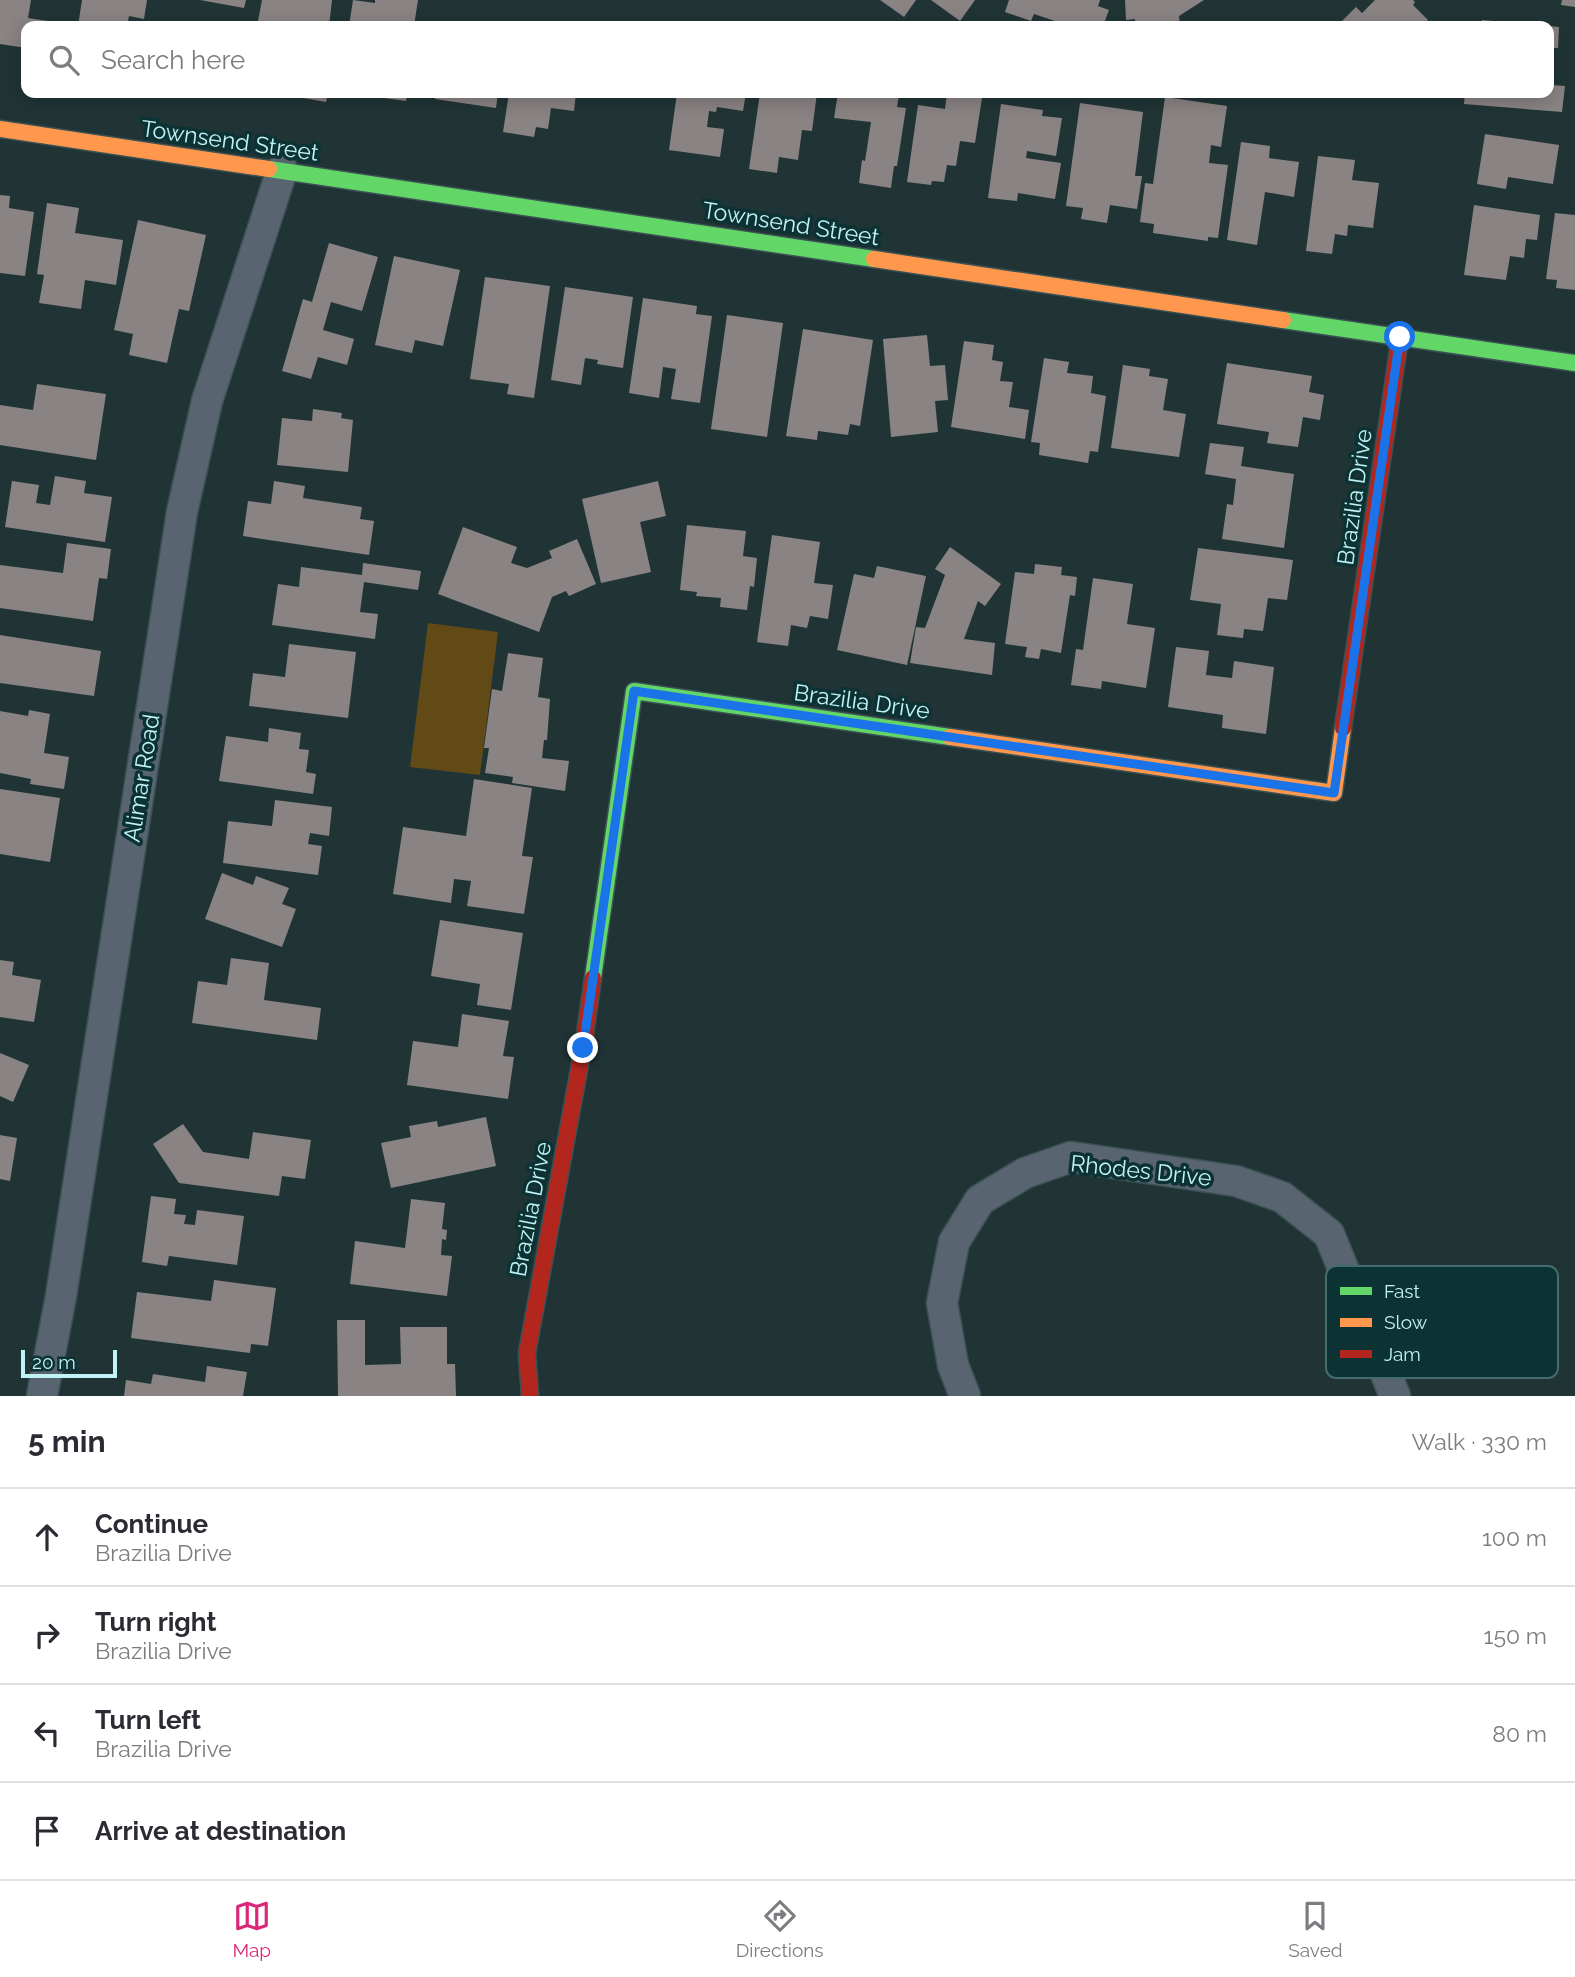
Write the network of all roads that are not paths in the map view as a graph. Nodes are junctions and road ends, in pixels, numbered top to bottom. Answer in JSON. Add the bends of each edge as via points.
{"nodes":[{"id":1,"x":0,"y":129,"type":"edge"},
{"id":2,"x":282,"y":170,"type":"junction"},
{"id":3,"x":1400,"y":337,"type":"junction"},
{"id":4,"x":1575,"y":362,"type":"edge"},
{"id":5,"x":1342,"y":1266,"type":"edge"},
{"id":6,"x":1388,"y":1378,"type":"edge"},
{"id":7,"x":43,"y":1396,"type":"edge"},
{"id":8,"x":530,"y":1396,"type":"edge"},
{"id":9,"x":965,"y":1396,"type":"edge"},
{"id":10,"x":1395,"y":1396,"type":"edge"}],
"edges":[{"from":1,"to":2,"type":"street","name":"Townsend Street"},
{"from":2,"to":3,"type":"street","name":"Townsend Street"},
{"from":2,"to":7,"type":"street","name":"Alimar Road","via":[[207,401],[182,512]]},
{"from":3,"to":4,"type":"street","name":"Townsend Street"},
{"from":3,"to":8,"type":"street","name":"Brazilia Drive","via":[[1334,793],[634,691],[583,1048],[527,1353]]},
{"from":5,"to":9,"type":"street","name":"Rhodes Drive","via":[[1329,1234],[1282,1197],[1236,1181],[1071,1157],[1026,1173],[980,1200],[954,1242],[942,1303],[953,1365]]},
{"from":6,"to":10,"type":"street","name":"Rhodes Drive"}]}
